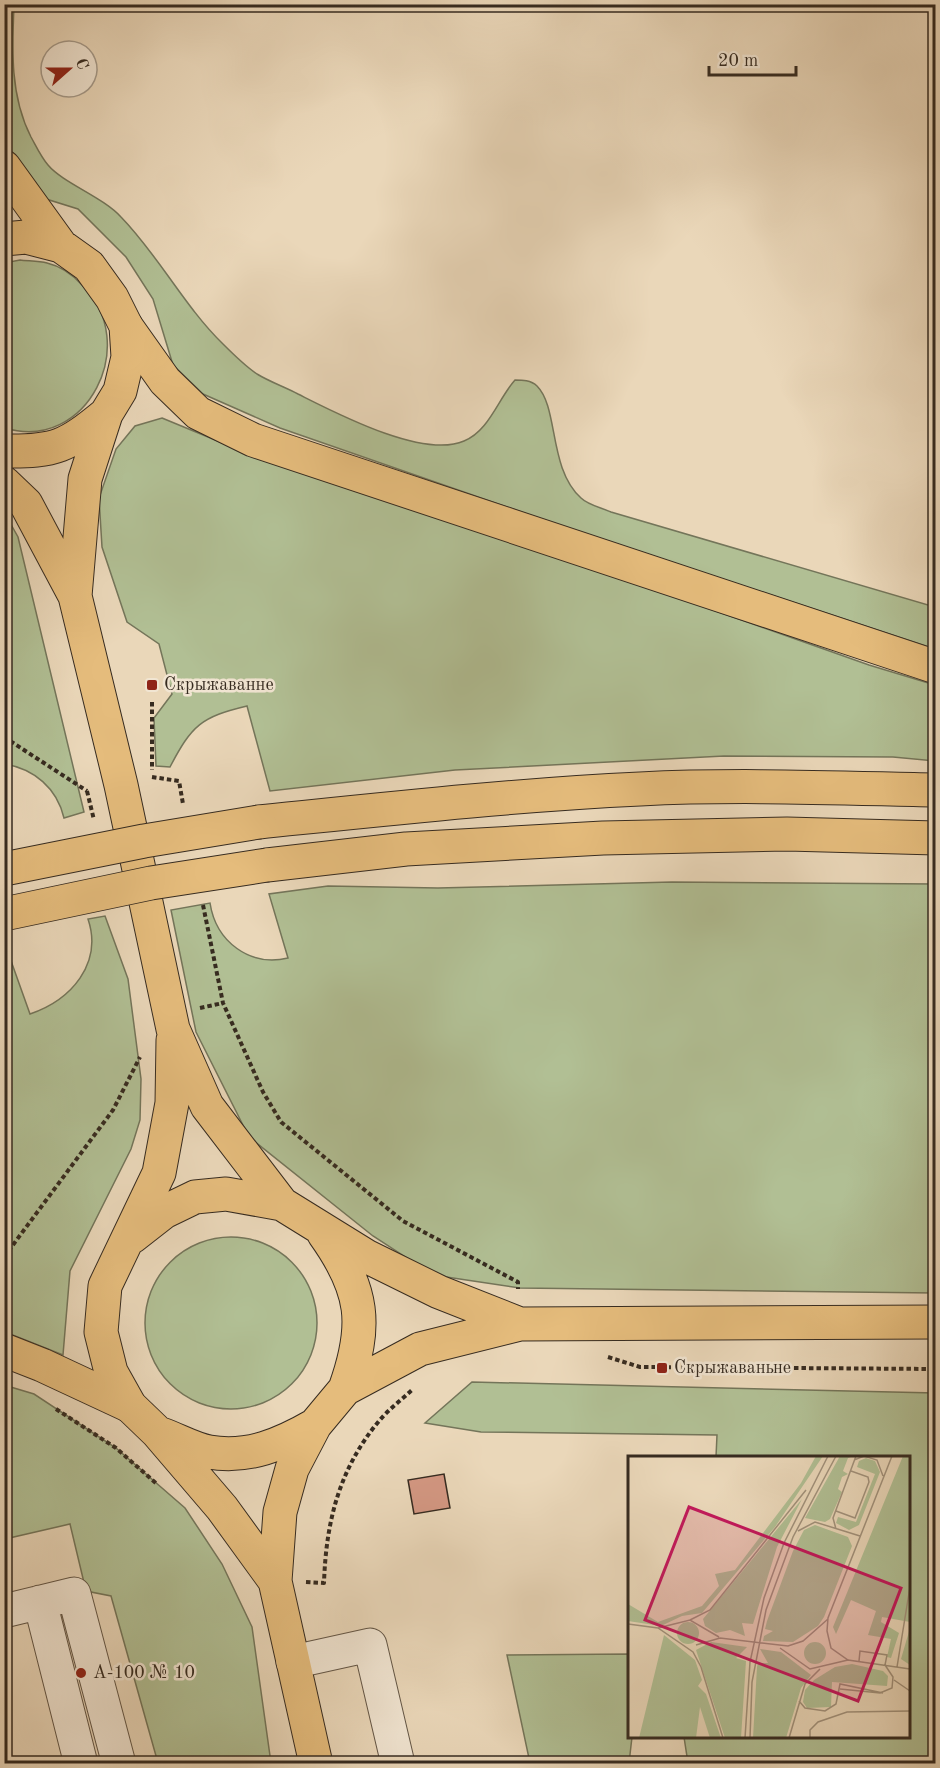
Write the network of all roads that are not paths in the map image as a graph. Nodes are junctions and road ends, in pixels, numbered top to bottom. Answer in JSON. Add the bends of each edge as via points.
{"nodes":[{"id":1,"x":4,"y":167,"type":"edge"},
{"id":2,"x":4,"y":239,"type":"edge"},
{"id":3,"x":61,"y":246,"type":"junction"},
{"id":4,"x":126,"y":326,"type":"junction"},
{"id":5,"x":106,"y":414,"type":"junction"},
{"id":6,"x":4,"y":451,"type":"edge"},
{"id":7,"x":4,"y":483,"type":"edge"},
{"id":8,"x":75,"y":596,"type":"junction"},
{"id":9,"x":936,"y":667,"type":"edge"},
{"id":10,"x":936,"y":790,"type":"edge"},
{"id":11,"x":936,"y":838,"type":"edge"},
{"id":12,"x":4,"y":869,"type":"edge"},
{"id":13,"x":4,"y":914,"type":"edge"},
{"id":14,"x":171,"y":1023,"type":"junction"},
{"id":15,"x":282,"y":1204,"type":"junction"},
{"id":16,"x":318,"y":1225,"type":"junction"},
{"id":17,"x":128,"y":1240,"type":"junction"},
{"id":18,"x":936,"y":1322,"type":"edge"},
{"id":19,"x":520,"y":1324,"type":"junction"},
{"id":20,"x":4,"y":1350,"type":"edge"},
{"id":21,"x":345,"y":1389,"type":"junction"},
{"id":22,"x":130,"y":1406,"type":"junction"},
{"id":23,"x":315,"y":1425,"type":"junction"},
{"id":24,"x":157,"y":1432,"type":"junction"},
{"id":25,"x":275,"y":1581,"type":"junction"},
{"id":26,"x":40,"y":1602,"type":"junction"},
{"id":27,"x":4,"y":1611,"type":"edge"},
{"id":28,"x":293,"y":1662,"type":"junction"},
{"id":29,"x":81,"y":1764,"type":"edge"},
{"id":30,"x":119,"y":1764,"type":"edge"},
{"id":31,"x":316,"y":1764,"type":"edge"},
{"id":32,"x":398,"y":1764,"type":"edge"}],
"edges":[{"from":1,"to":3,"type":"main road"},
{"from":2,"to":3,"type":"main road","via":[[26,237]]},
{"from":3,"to":4,"type":"main road","via":[[89,266]]},
{"from":4,"to":5,"type":"main road","via":[[128,357],[120,392]]},
{"from":4,"to":9,"type":"main road","via":[[165,381],[198,413],[253,440]]},
{"from":5,"to":6,"type":"main road","via":[[74,440],[38,452]]},
{"from":5,"to":8,"type":"main road","via":[[85,479]]},
{"from":7,"to":8,"type":"main road","via":[[26,504]]},
{"from":8,"to":14,"type":"main road","via":[[136,782]]},
{"from":10,"to":12,"type":"main road","bridge":true,"via":[[747,786],[487,798],[259,822]]},
{"from":11,"to":13,"type":"main road","bridge":true,"via":[[787,834],[603,837],[406,849],[151,883]]},
{"from":14,"to":15,"type":"main road","via":[[207,1106]]},
{"from":14,"to":17,"type":"main road","via":[[172,1103],[159,1173]]},
{"from":15,"to":16,"type":"main road"},
{"from":15,"to":17,"type":"main road","via":[[226,1194],[195,1197],[164,1212]]},
{"from":16,"to":19,"type":"main road","via":[[366,1256],[439,1292]]},
{"from":16,"to":21,"type":"main road","via":[[344,1261],[358,1298],[358,1352]]},
{"from":17,"to":22,"type":"main road","via":[[105,1286],[101,1332],[111,1372]]},
{"from":18,"to":19,"type":"main road"},
{"from":19,"to":21,"type":"main road","via":[[420,1349]]},
{"from":20,"to":22,"type":"main road"},
{"from":21,"to":23,"type":"main road"},
{"from":22,"to":24,"type":"main road"},
{"from":23,"to":24,"type":"main road","via":[[285,1442],[250,1453],[209,1452]]},
{"from":23,"to":25,"type":"main road","via":[[292,1469],[280,1512]]},
{"from":24,"to":25,"type":"main road","via":[[222,1508]]},
{"from":25,"to":28,"type":"main road"},
{"from":26,"to":27,"type":"lane"},
{"from":26,"to":29,"type":"lane"},
{"from":26,"to":30,"type":"lane","via":[[74,1594]]},
{"from":28,"to":31,"type":"main road"},
{"from":28,"to":32,"type":"lane","via":[[370,1645]]}]}
